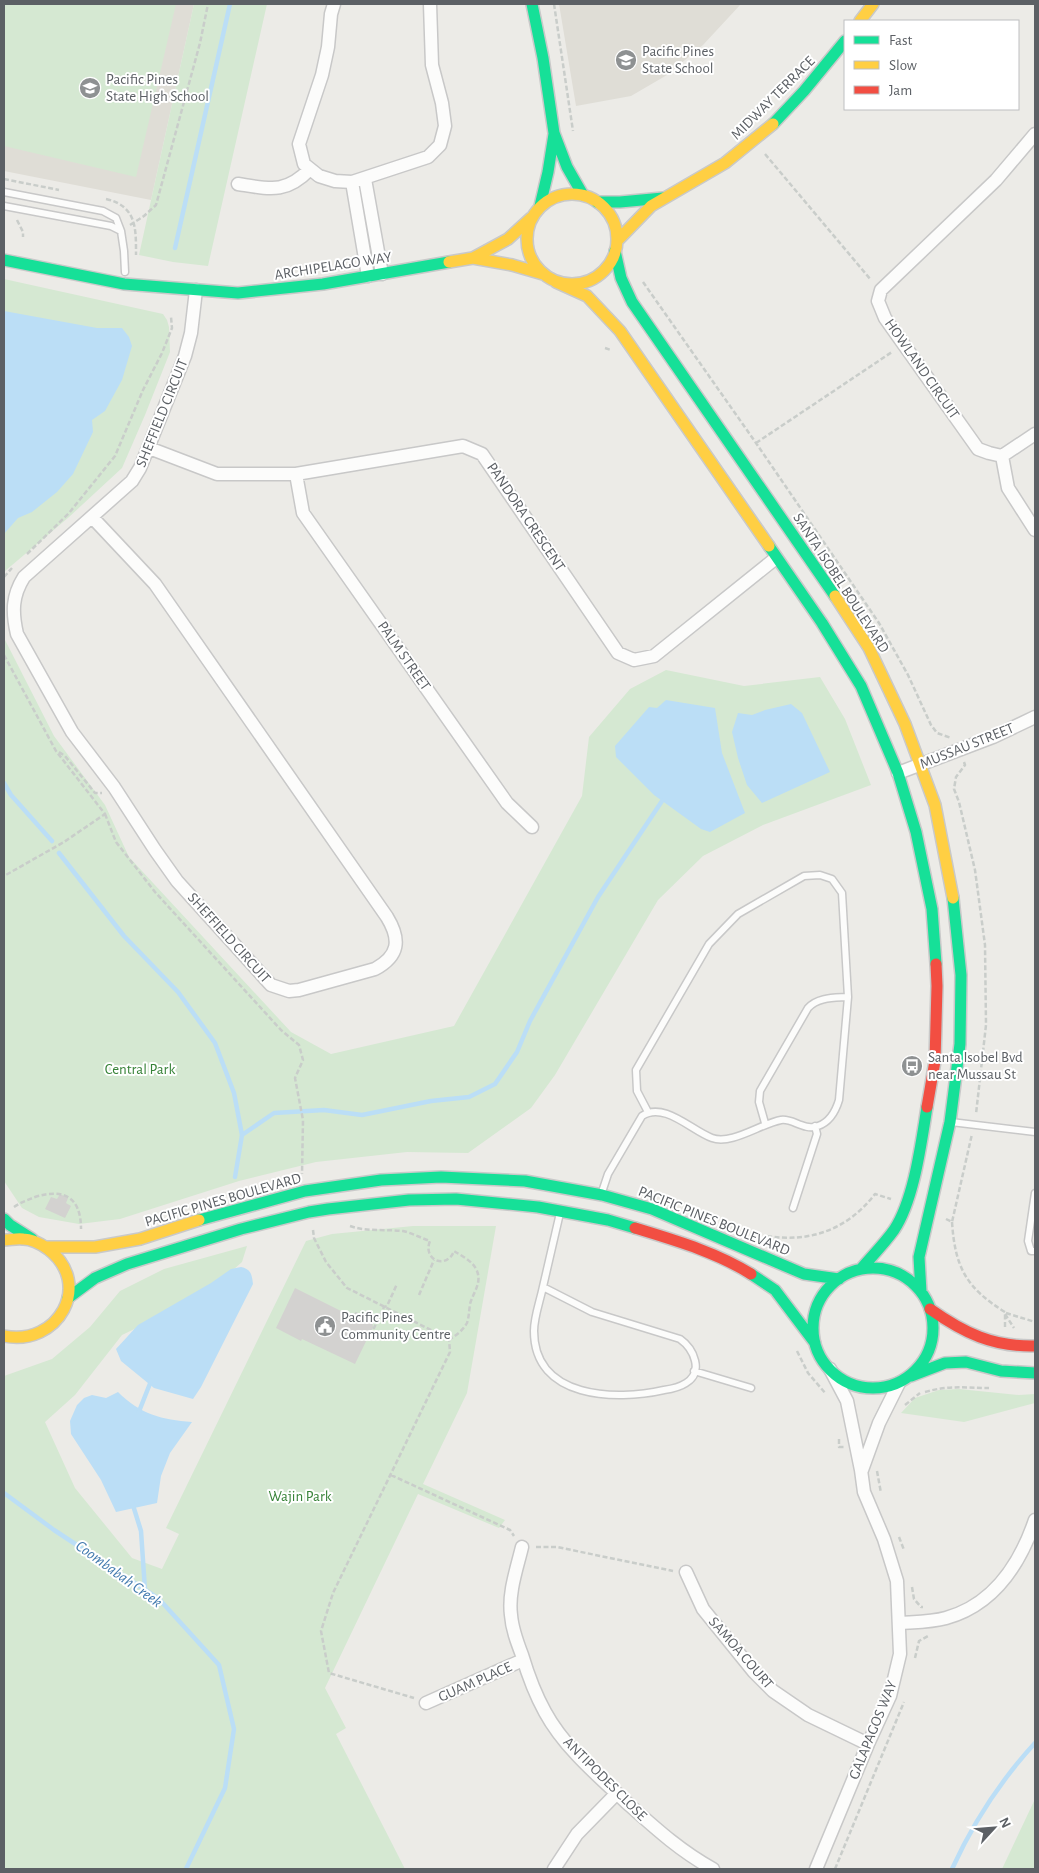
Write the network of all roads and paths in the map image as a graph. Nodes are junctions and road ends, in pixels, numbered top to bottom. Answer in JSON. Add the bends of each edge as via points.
{"nodes":[{"id":1,"x":208,"y":4,"type":"edge"},
{"id":2,"x":334,"y":4,"type":"edge"},
{"id":3,"x":430,"y":4,"type":"edge"},
{"id":4,"x":532,"y":4,"type":"edge"},
{"id":5,"x":554,"y":4,"type":"edge"},
{"id":6,"x":873,"y":4,"type":"edge"},
{"id":7,"x":861,"y":20,"type":"edge"},
{"id":8,"x":844,"y":42,"type":"edge"},
{"id":9,"x":573,"y":132,"type":"dead end"},
{"id":10,"x":554,"y":133,"type":"junction"},
{"id":11,"x":1035,"y":134,"type":"edge"},
{"id":12,"x":764,"y":153,"type":"dead end"},
{"id":13,"x":310,"y":168,"type":"junction"},
{"id":14,"x":365,"y":179,"type":"junction"},
{"id":15,"x":352,"y":182,"type":"junction"},
{"id":16,"x":238,"y":184,"type":"dead end"},
{"id":17,"x":4,"y":192,"type":"edge"},
{"id":18,"x":583,"y":195,"type":"junction"},
{"id":19,"x":664,"y":198,"type":"junction"},
{"id":20,"x":597,"y":202,"type":"junction"},
{"id":21,"x":4,"y":206,"type":"edge"},
{"id":22,"x":540,"y":206,"type":"junction"},
{"id":23,"x":15,"y":216,"type":"dead end"},
{"id":24,"x":531,"y":218,"type":"junction"},
{"id":25,"x":120,"y":231,"type":"junction"},
{"id":26,"x":23,"y":237,"type":"dead end"},
{"id":27,"x":616,"y":246,"type":"junction"},
{"id":28,"x":4,"y":248,"type":"edge"},
{"id":29,"x":41,"y":256,"type":"dead end"},
{"id":30,"x":473,"y":258,"type":"junction"},
{"id":31,"x":4,"y":260,"type":"edge"},
{"id":32,"x":120,"y":271,"type":"joint"},
{"id":33,"x":382,"y":274,"type":"junction"},
{"id":34,"x":543,"y":274,"type":"junction"},
{"id":35,"x":638,"y":275,"type":"dead end"},
{"id":36,"x":368,"y":276,"type":"junction"},
{"id":37,"x":556,"y":282,"type":"junction"},
{"id":38,"x":196,"y":290,"type":"junction"},
{"id":39,"x":881,"y":290,"type":"junction"},
{"id":40,"x":171,"y":317,"type":"dead end"},
{"id":41,"x":904,"y":344,"type":"junction"},
{"id":42,"x":1035,"y":434,"type":"edge"},
{"id":43,"x":756,"y":443,"type":"junction"},
{"id":44,"x":149,"y":448,"type":"junction"},
{"id":45,"x":1002,"y":456,"type":"junction"},
{"id":46,"x":296,"y":474,"type":"junction"},
{"id":47,"x":92,"y":517,"type":"junction"},
{"id":48,"x":1035,"y":530,"type":"edge"},
{"id":49,"x":23,"y":558,"type":"dead end"},
{"id":50,"x":776,"y":558,"type":"junction"},
{"id":51,"x":17,"y":564,"type":"dead end"},
{"id":52,"x":4,"y":577,"type":"edge"},
{"id":53,"x":4,"y":655,"type":"edge"},
{"id":54,"x":1035,"y":716,"type":"edge"},
{"id":55,"x":959,"y":750,"type":"junction"},
{"id":56,"x":56,"y":751,"type":"junction"},
{"id":57,"x":920,"y":766,"type":"junction"},
{"id":58,"x":898,"y":773,"type":"junction"},
{"id":59,"x":114,"y":787,"type":"junction"},
{"id":60,"x":105,"y":814,"type":"junction"},
{"id":61,"x":532,"y":828,"type":"dead end"},
{"id":62,"x":4,"y":876,"type":"edge"},
{"id":63,"x":848,"y":997,"type":"junction"},
{"id":64,"x":648,"y":1112,"type":"junction"},
{"id":65,"x":950,"y":1122,"type":"junction"},
{"id":66,"x":766,"y":1124,"type":"junction"},
{"id":67,"x":974,"y":1124,"type":"junction"},
{"id":68,"x":815,"y":1126,"type":"junction"},
{"id":69,"x":1035,"y":1132,"type":"edge"},
{"id":70,"x":302,"y":1176,"type":"dead end"},
{"id":71,"x":1035,"y":1193,"type":"edge"},
{"id":72,"x":602,"y":1195,"type":"junction"},
{"id":73,"x":907,"y":1203,"type":"junction"},
{"id":74,"x":793,"y":1208,"type":"dead end"},
{"id":75,"x":561,"y":1211,"type":"junction"},
{"id":76,"x":930,"y":1212,"type":"junction"},
{"id":77,"x":16,"y":1213,"type":"dead end"},
{"id":78,"x":8,"y":1214,"type":"edge"},
{"id":79,"x":342,"y":1222,"type":"dead end"},
{"id":80,"x":952,"y":1222,"type":"junction"},
{"id":81,"x":311,"y":1224,"type":"dead end"},
{"id":82,"x":82,"y":1233,"type":"dead end"},
{"id":83,"x":762,"y":1235,"type":"dead end"},
{"id":84,"x":32,"y":1239,"type":"junction"},
{"id":85,"x":4,"y":1240,"type":"edge"},
{"id":86,"x":47,"y":1247,"type":"junction"},
{"id":87,"x":1035,"y":1252,"type":"edge"},
{"id":88,"x":434,"y":1260,"type":"junction"},
{"id":89,"x":861,"y":1270,"type":"junction"},
{"id":90,"x":840,"y":1279,"type":"junction"},
{"id":91,"x":397,"y":1284,"type":"dead end"},
{"id":92,"x":543,"y":1287,"type":"junction"},
{"id":93,"x":921,"y":1292,"type":"junction"},
{"id":94,"x":419,"y":1295,"type":"dead end"},
{"id":95,"x":68,"y":1298,"type":"junction"},
{"id":96,"x":384,"y":1307,"type":"junction"},
{"id":97,"x":930,"y":1310,"type":"junction"},
{"id":98,"x":1005,"y":1312,"type":"junction"},
{"id":99,"x":355,"y":1313,"type":"dead end"},
{"id":100,"x":1035,"y":1322,"type":"edge"},
{"id":101,"x":377,"y":1323,"type":"junction"},
{"id":102,"x":373,"y":1327,"type":"dead end"},
{"id":103,"x":4,"y":1336,"type":"edge"},
{"id":104,"x":449,"y":1340,"type":"junction"},
{"id":105,"x":815,"y":1343,"type":"junction"},
{"id":106,"x":1006,"y":1345,"type":"junction"},
{"id":107,"x":1035,"y":1346,"type":"edge"},
{"id":108,"x":830,"y":1369,"type":"junction"},
{"id":109,"x":694,"y":1371,"type":"junction"},
{"id":110,"x":1035,"y":1372,"type":"edge"},
{"id":111,"x":904,"y":1380,"type":"junction"},
{"id":112,"x":751,"y":1388,"type":"dead end"},
{"id":113,"x":997,"y":1388,"type":"dead end"},
{"id":114,"x":898,"y":1410,"type":"dead end"},
{"id":115,"x":862,"y":1470,"type":"junction"},
{"id":116,"x":877,"y":1470,"type":"dead end"},
{"id":117,"x":391,"y":1475,"type":"junction"},
{"id":118,"x":881,"y":1498,"type":"dead end"},
{"id":119,"x":1035,"y":1520,"type":"edge"},
{"id":120,"x":897,"y":1533,"type":"dead end"},
{"id":121,"x":522,"y":1547,"type":"junction"},
{"id":122,"x":904,"y":1551,"type":"dead end"},
{"id":123,"x":686,"y":1572,"type":"joint"},
{"id":124,"x":912,"y":1586,"type":"dead end"},
{"id":125,"x":930,"y":1620,"type":"junction"},
{"id":126,"x":900,"y":1623,"type":"junction"},
{"id":127,"x":523,"y":1660,"type":"junction"},
{"id":128,"x":914,"y":1660,"type":"dead end"},
{"id":129,"x":904,"y":1700,"type":"dead end"},
{"id":130,"x":426,"y":1703,"type":"joint"},
{"id":131,"x":868,"y":1744,"type":"junction"},
{"id":132,"x":616,"y":1793,"type":"junction"},
{"id":133,"x":554,"y":1869,"type":"edge"},
{"id":134,"x":714,"y":1869,"type":"edge"},
{"id":135,"x":816,"y":1869,"type":"edge"},
{"id":136,"x":834,"y":1869,"type":"edge"}],
"edges":[{"from":1,"to":25,"type":"path","via":[[156,205]]},
{"from":2,"to":13,"type":"street","via":[[322,75],[299,144],[304,164]]},
{"from":3,"to":14,"type":"street","via":[[432,65],[445,126],[440,145],[428,157]]},
{"from":4,"to":10,"type":"street"},
{"from":5,"to":9,"type":"path"},
{"from":6,"to":7,"type":"street"},
{"from":8,"to":19,"type":"street","name":"MIDWAY TERRACE","via":[[817,80],[742,151]]},
{"from":10,"to":18,"type":"street"},
{"from":10,"to":22,"type":"street"},
{"from":11,"to":39,"type":"street","via":[[996,180]]},
{"from":12,"to":39,"type":"path"},
{"from":13,"to":15,"type":"street","via":[[319,176]]},
{"from":13,"to":16,"type":"street","via":[[299,180],[286,186],[270,188]]},
{"from":14,"to":15,"type":"street"},
{"from":14,"to":33,"type":"street"},
{"from":15,"to":36,"type":"street"},
{"from":17,"to":25,"type":"lane","via":[[103,211],[116,218]]},
{"from":18,"to":20,"type":"street"},
{"from":18,"to":22,"type":"street","via":[[553,197]]},
{"from":19,"to":20,"type":"street","name":"MIDWAY TERRACE"},
{"from":19,"to":27,"type":"street","name":"MIDWAY TERRACE","via":[[636,220]]},
{"from":20,"to":27,"type":"street","via":[[612,219]]},
{"from":21,"to":25,"type":"lane","via":[[111,226]]},
{"from":22,"to":24,"type":"street"},
{"from":23,"to":26,"type":"path"},
{"from":24,"to":30,"type":"street","name":"ARCHIPELAGO WAY","via":[[508,240]]},
{"from":24,"to":34,"type":"street","via":[[527,248],[533,263]]},
{"from":25,"to":32,"type":"lane","via":[[124,251]]},
{"from":27,"to":37,"type":"street","via":[[609,265],[599,276],[578,284]]},
{"from":27,"to":57,"type":"street","name":"SANTA ISOBEL BOULEVARD","via":[[621,278],[632,302],[870,648],[905,724]]},
{"from":28,"to":29,"type":"street"},
{"from":30,"to":33,"type":"street","name":"ARCHIPELAGO WAY"},
{"from":30,"to":34,"type":"street","name":"ARCHIPELAGO WAY","via":[[512,264]]},
{"from":31,"to":38,"type":"street","name":"ARCHIPELAGO WAY","via":[[124,284]]},
{"from":32,"to":38,"type":"street","name":"ARCHIPELAGO WAY"},
{"from":33,"to":36,"type":"street","name":"ARCHIPELAGO WAY"},
{"from":34,"to":37,"type":"street"},
{"from":35,"to":43,"type":"path"},
{"from":36,"to":38,"type":"street","name":"ARCHIPELAGO WAY","via":[[277,290],[238,293]]},
{"from":37,"to":50,"type":"street","via":[[586,296],[620,331]]},
{"from":38,"to":44,"type":"street","name":"SHEFFIELD CIRCUIT","via":[[186,356]]},
{"from":39,"to":41,"type":"street","name":"HOWLAND CIRCUIT","via":[[878,301],[885,318]]},
{"from":40,"to":49,"type":"path","via":[[172,328],[162,353],[115,456],[68,513]]},
{"from":41,"to":43,"type":"path"},
{"from":41,"to":45,"type":"street","name":"HOWLAND CIRCUIT","via":[[978,448]]},
{"from":42,"to":45,"type":"street"},
{"from":43,"to":55,"type":"path","via":[[879,623],[937,733],[953,738]]},
{"from":44,"to":46,"type":"street","name":"PANDORA CRESCENT","via":[[217,474]]},
{"from":44,"to":47,"type":"street","name":"SHEFFIELD CIRCUIT","via":[[132,481]]},
{"from":45,"to":48,"type":"street","via":[[1008,488]]},
{"from":46,"to":50,"type":"street","name":"PANDORA CRESCENT","via":[[463,446],[482,454],[618,653],[634,660],[654,656]]},
{"from":46,"to":61,"type":"street","name":"PALM STREET","via":[[303,513],[507,803]]},
{"from":47,"to":59,"type":"street","name":"SHEFFIELD CIRCUIT","via":[[24,577],[13,602],[14,618],[17,634],[72,732]]},
{"from":47,"to":59,"type":"street","name":"SHEFFIELD CIRCUIT","via":[[162,593],[387,917],[395,937],[392,958],[375,969],[300,990],[289,991],[271,985],[177,881]]},
{"from":50,"to":58,"type":"street","via":[[861,686]]},
{"from":51,"to":52,"type":"path"},
{"from":53,"to":56,"type":"path"},
{"from":54,"to":55,"type":"street","name":"MUSSAU STREET"},
{"from":55,"to":57,"type":"street","name":"MUSSAU STREET"},
{"from":55,"to":67,"type":"path","via":[[965,766],[956,777],[954,789],[975,870],[986,945],[986,1025]]},
{"from":56,"to":59,"type":"path","via":[[65,756],[95,793],[105,793]]},
{"from":56,"to":60,"type":"path"},
{"from":57,"to":58,"type":"street","name":"MUSSAU STREET"},
{"from":57,"to":65,"type":"street","name":"SANTA ISOBEL BOULEVARD","via":[[935,805],[952,893],[961,975],[960,1044]]},
{"from":58,"to":73,"type":"street","via":[[916,832],[932,909],[937,986],[935,1061]]},
{"from":60,"to":62,"type":"path"},
{"from":60,"to":70,"type":"path","via":[[116,842],[155,892],[280,1030],[300,1046],[303,1060],[295,1078],[303,1120]]},
{"from":63,"to":64,"type":"lane","via":[[842,893],[832,879],[820,875],[804,876],[738,914],[709,944],[636,1070],[637,1091]]},
{"from":63,"to":66,"type":"lane","via":[[819,1000],[808,1008],[760,1091],[759,1102]]},
{"from":63,"to":68,"type":"lane","via":[[839,1100],[835,1112],[820,1126]]},
{"from":64,"to":66,"type":"lane","via":[[680,1120],[713,1138],[730,1139]]},
{"from":64,"to":72,"type":"lane","via":[[642,1116],[612,1168]]},
{"from":65,"to":67,"type":"lane"},
{"from":65,"to":76,"type":"street","name":"SANTA ISOBEL BOULEVARD"},
{"from":66,"to":68,"type":"lane","via":[[785,1119],[804,1127]]},
{"from":67,"to":69,"type":"lane"},
{"from":67,"to":80,"type":"path"},
{"from":68,"to":74,"type":"lane","via":[[817,1134]]},
{"from":71,"to":87,"type":"lane","via":[[1028,1241],[1031,1251]]},
{"from":72,"to":86,"type":"street","name":"PACIFIC PINES BOULEVARD","via":[[525,1181],[441,1177],[382,1180],[305,1191],[140,1239],[96,1247]]},
{"from":72,"to":90,"type":"street","name":"PACIFIC PINES BOULEVARD","via":[[652,1209],[804,1274]]},
{"from":73,"to":83,"type":"path","via":[[874,1194],[859,1212],[821,1233],[783,1239]]},
{"from":73,"to":89,"type":"street","via":[[894,1230]]},
{"from":75,"to":92,"type":"lane"},
{"from":75,"to":95,"type":"street","via":[[538,1206],[456,1200],[409,1200],[309,1212],[127,1264],[95,1278]]},
{"from":75,"to":105,"type":"street","via":[[608,1220],[686,1244],[738,1266],[775,1290]]},
{"from":76,"to":80,"type":"path"},
{"from":76,"to":93,"type":"street","name":"SANTA ISOBEL BOULEVARD","via":[[919,1257]]},
{"from":77,"to":78,"type":"path"},
{"from":78,"to":82,"type":"path","via":[[25,1200],[62,1193],[77,1207]]},
{"from":78,"to":84,"type":"street","via":[[10,1226]]},
{"from":79,"to":88,"type":"path","via":[[360,1229],[414,1234],[430,1241],[428,1253]]},
{"from":80,"to":98,"type":"path","via":[[957,1261],[964,1273],[986,1301]]},
{"from":81,"to":96,"type":"path","via":[[326,1262],[347,1288]]},
{"from":84,"to":85,"type":"street","via":[[15,1237]]},
{"from":84,"to":86,"type":"street"},
{"from":86,"to":95,"type":"street","via":[[65,1269],[69,1283]]},
{"from":88,"to":94,"type":"path"},
{"from":88,"to":104,"type":"path","via":[[447,1260],[454,1251],[473,1264],[478,1274],[478,1285],[466,1324]]},
{"from":89,"to":90,"type":"street"},
{"from":89,"to":93,"type":"street","via":[[878,1268],[894,1272]]},
{"from":90,"to":105,"type":"street","via":[[826,1291],[817,1307]]},
{"from":91,"to":96,"type":"path"},
{"from":92,"to":109,"type":"lane","via":[[592,1312],[680,1339],[695,1358]]},
{"from":92,"to":109,"type":"lane","via":[[534,1323],[536,1351],[545,1368],[565,1385],[602,1396],[622,1396],[677,1387],[690,1379]]},
{"from":93,"to":97,"type":"street"},
{"from":95,"to":103,"type":"street","via":[[62,1314],[51,1327],[36,1335]]},
{"from":96,"to":101,"type":"path"},
{"from":96,"to":104,"type":"path"},
{"from":97,"to":106,"type":"street","via":[[969,1334]]},
{"from":97,"to":111,"type":"street","via":[[934,1328],[931,1347],[922,1364]]},
{"from":98,"to":100,"type":"path"},
{"from":98,"to":106,"type":"path"},
{"from":99,"to":101,"type":"path"},
{"from":101,"to":102,"type":"path"},
{"from":104,"to":117,"type":"path","via":[[450,1352]]},
{"from":105,"to":108,"type":"street"},
{"from":106,"to":107,"type":"street"},
{"from":108,"to":111,"type":"street","via":[[842,1379],[870,1388]]},
{"from":108,"to":115,"type":"street","name":"GALAPAGOS WAY","via":[[847,1401]]},
{"from":109,"to":112,"type":"lane"},
{"from":110,"to":111,"type":"street","via":[[1001,1371],[966,1362],[945,1364]]},
{"from":111,"to":115,"type":"street","name":"GALAPAGOS WAY","via":[[879,1423]]},
{"from":113,"to":114,"type":"path","via":[[940,1387],[919,1394]]},
{"from":115,"to":126,"type":"street","name":"GALAPAGOS WAY","via":[[864,1492],[884,1539],[896,1581]]},
{"from":116,"to":118,"type":"path"},
{"from":117,"to":121,"type":"path","via":[[510,1530]]},
{"from":117,"to":130,"type":"path","via":[[333,1593],[321,1631],[329,1673]]},
{"from":119,"to":125,"type":"street","via":[[1016,1564],[1000,1586],[977,1604],[946,1618]]},
{"from":120,"to":122,"type":"path"},
{"from":121,"to":123,"type":"path","via":[[557,1547]]},
{"from":121,"to":127,"type":"street","name":"ANTIPODES CLOSE","via":[[510,1613]]},
{"from":123,"to":131,"type":"street","name":"SAMOA COURT","via":[[703,1609],[773,1691],[808,1715]]},
{"from":124,"to":125,"type":"path","via":[[914,1599],[921,1607],[930,1609]]},
{"from":125,"to":126,"type":"street"},
{"from":125,"to":128,"type":"path","via":[[933,1633],[919,1641]]},
{"from":126,"to":131,"type":"street","name":"GALAPAGOS WAY","via":[[900,1654],[890,1696]]},
{"from":127,"to":130,"type":"street","name":"GUAM PLACE"},
{"from":127,"to":132,"type":"street","name":"ANTIPODES CLOSE","via":[[546,1713],[571,1747]]},
{"from":129,"to":136,"type":"path"},
{"from":131,"to":135,"type":"street","name":"GALAPAGOS WAY"},
{"from":132,"to":133,"type":"street","via":[[577,1834]]},
{"from":132,"to":134,"type":"street","name":"ANTIPODES CLOSE","via":[[665,1838]]}]}
